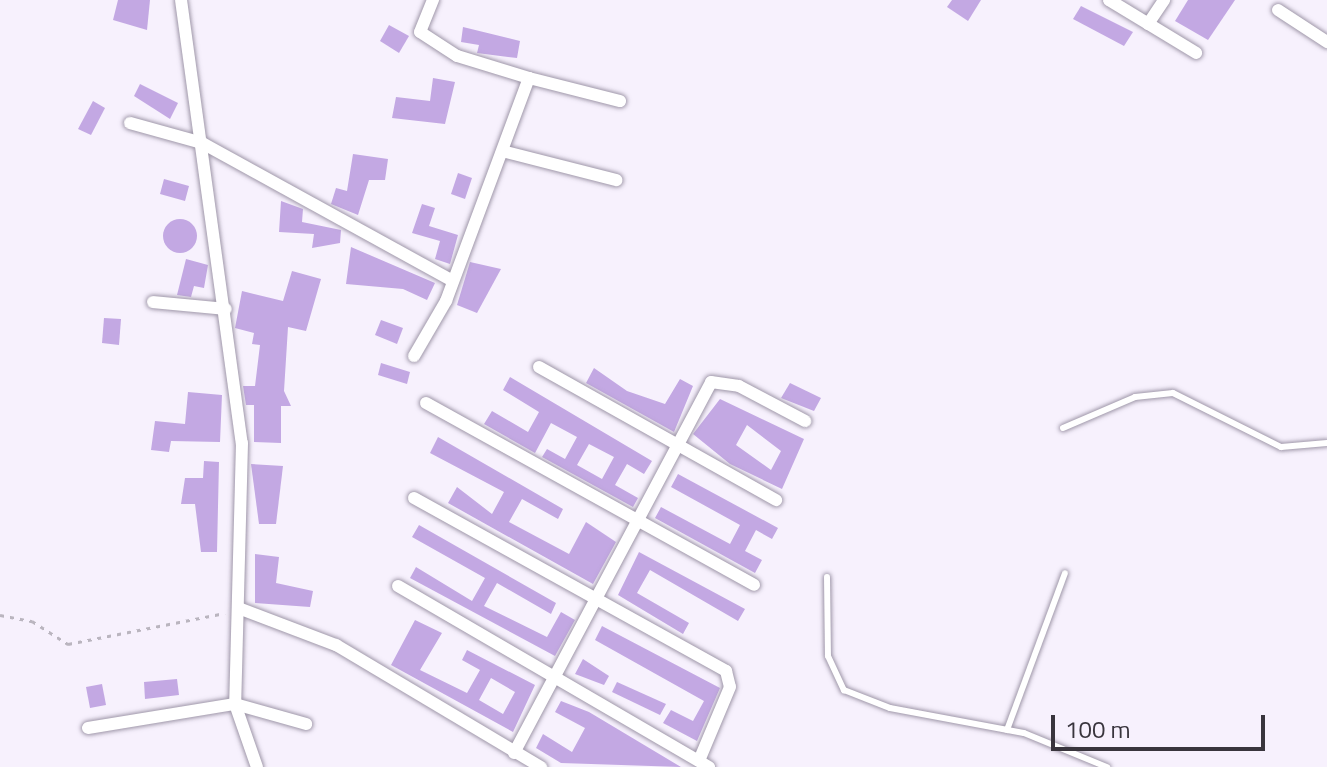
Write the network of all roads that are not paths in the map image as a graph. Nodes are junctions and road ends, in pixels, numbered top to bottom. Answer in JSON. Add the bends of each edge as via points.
{"nodes":[{"id":1,"x":433,"y":0,"type":"edge"},
{"id":2,"x":1109,"y":0,"type":"edge"},
{"id":3,"x":1164,"y":0,"type":"edge"},
{"id":4,"x":178,"y":1,"type":"edge"},
{"id":5,"x":1278,"y":10,"type":"dead end"},
{"id":6,"x":1148,"y":24,"type":"junction"},
{"id":7,"x":1327,"y":42,"type":"edge"},
{"id":8,"x":1196,"y":53,"type":"dead end"},
{"id":9,"x":529,"y":78,"type":"junction"},
{"id":10,"x":620,"y":101,"type":"dead end"},
{"id":11,"x":130,"y":123,"type":"dead end"},
{"id":12,"x":202,"y":143,"type":"junction"},
{"id":13,"x":506,"y":152,"type":"junction"},
{"id":14,"x":616,"y":180,"type":"dead end"},
{"id":15,"x":453,"y":281,"type":"junction"},
{"id":16,"x":153,"y":302,"type":"dead end"},
{"id":17,"x":226,"y":309,"type":"junction"},
{"id":18,"x":414,"y":356,"type":"dead end"},
{"id":19,"x":539,"y":367,"type":"dead end"},
{"id":20,"x":426,"y":403,"type":"dead end"},
{"id":21,"x":805,"y":421,"type":"dead end"},
{"id":22,"x":1063,"y":428,"type":"dead end"},
{"id":23,"x":1327,"y":443,"type":"edge"},
{"id":24,"x":677,"y":445,"type":"junction"},
{"id":25,"x":414,"y":498,"type":"dead end"},
{"id":26,"x":776,"y":500,"type":"dead end"},
{"id":27,"x":640,"y":522,"type":"junction"},
{"id":28,"x":1065,"y":573,"type":"dead end"},
{"id":29,"x":827,"y":577,"type":"dead end"},
{"id":30,"x":754,"y":585,"type":"dead end"},
{"id":31,"x":398,"y":586,"type":"dead end"},
{"id":32,"x":600,"y":601,"type":"junction"},
{"id":33,"x":241,"y":609,"type":"junction"},
{"id":34,"x":557,"y":677,"type":"junction"},
{"id":35,"x":235,"y":704,"type":"junction"},
{"id":36,"x":306,"y":724,"type":"dead end"},
{"id":37,"x":88,"y":728,"type":"dead end"},
{"id":38,"x":1007,"y":730,"type":"junction"},
{"id":39,"x":514,"y":753,"type":"junction"},
{"id":40,"x":705,"y":762,"type":"edge"},
{"id":41,"x":257,"y":767,"type":"edge"},
{"id":42,"x":541,"y":767,"type":"edge"},
{"id":43,"x":1107,"y":767,"type":"edge"}],
"edges":[{"from":1,"to":9,"type":"street","via":[[420,32],[457,56]]},
{"from":2,"to":6,"type":"street"},
{"from":3,"to":6,"type":"street"},
{"from":4,"to":12,"type":"street"},
{"from":5,"to":7,"type":"street"},
{"from":6,"to":8,"type":"street"},
{"from":9,"to":10,"type":"street"},
{"from":9,"to":13,"type":"street"},
{"from":11,"to":12,"type":"street"},
{"from":12,"to":15,"type":"street"},
{"from":12,"to":17,"type":"street"},
{"from":13,"to":14,"type":"street"},
{"from":13,"to":15,"type":"street"},
{"from":15,"to":18,"type":"street"},
{"from":16,"to":17,"type":"street"},
{"from":17,"to":33,"type":"street","via":[[245,488]]},
{"from":19,"to":24,"type":"street"},
{"from":20,"to":27,"type":"street"},
{"from":21,"to":24,"type":"street","via":[[716,379]]},
{"from":22,"to":23,"type":"lane","via":[[1135,397],[1173,393],[1281,447]]},
{"from":24,"to":26,"type":"street"},
{"from":24,"to":27,"type":"street"},
{"from":25,"to":32,"type":"street"},
{"from":27,"to":30,"type":"street"},
{"from":27,"to":32,"type":"street"},
{"from":28,"to":38,"type":"lane"},
{"from":29,"to":38,"type":"lane","via":[[828,656],[844,690],[890,708]]},
{"from":31,"to":34,"type":"street"},
{"from":32,"to":34,"type":"street"},
{"from":32,"to":40,"type":"street","via":[[730,676]]},
{"from":33,"to":35,"type":"street"},
{"from":33,"to":39,"type":"street","via":[[336,645]]},
{"from":34,"to":39,"type":"street"},
{"from":34,"to":40,"type":"street"},
{"from":35,"to":36,"type":"street"},
{"from":35,"to":37,"type":"street"},
{"from":35,"to":41,"type":"street"},
{"from":38,"to":43,"type":"lane"},
{"from":39,"to":42,"type":"street"}]}
